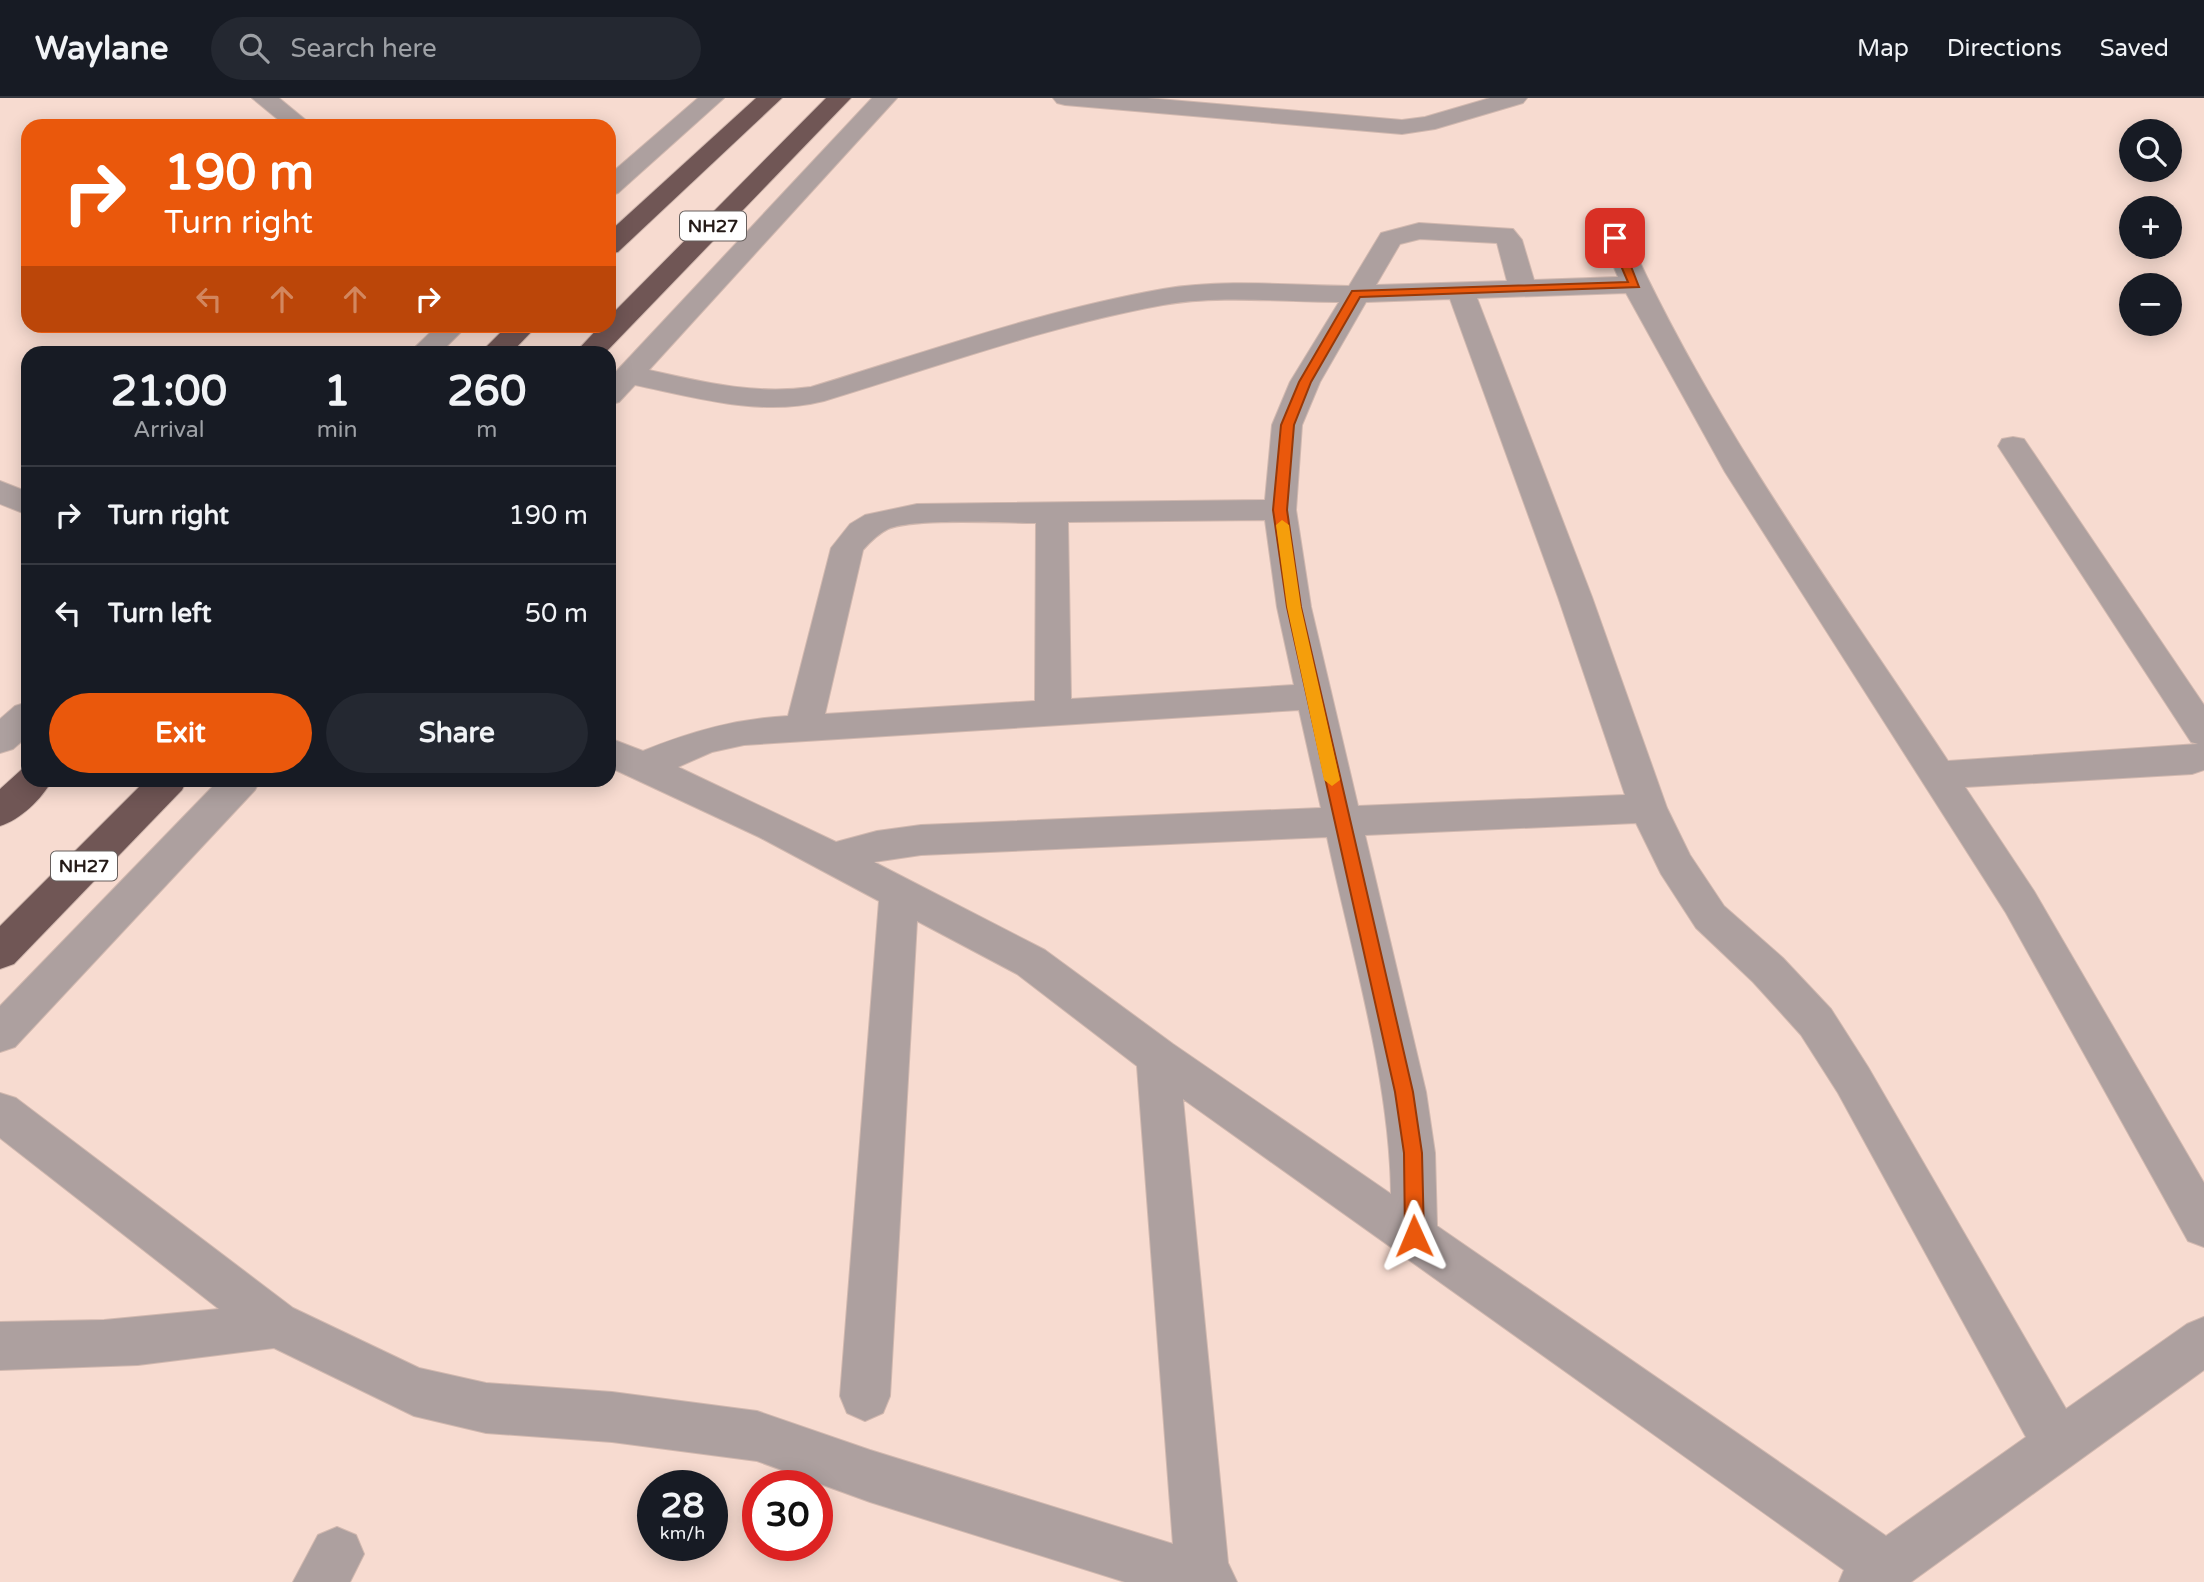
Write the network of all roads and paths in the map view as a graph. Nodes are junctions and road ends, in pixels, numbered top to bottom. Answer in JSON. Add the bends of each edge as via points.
{"nodes":[{"id":1,"x":264,"y":98,"type":"edge"},
{"id":2,"x":712,"y":98,"type":"edge"},
{"id":3,"x":769,"y":98,"type":"edge"},
{"id":4,"x":839,"y":98,"type":"edge"},
{"id":5,"x":885,"y":98,"type":"edge"},
{"id":6,"x":1065,"y":98,"type":"edge"},
{"id":7,"x":1515,"y":98,"type":"edge"},
{"id":8,"x":292,"y":119,"type":"edge"},
{"id":9,"x":616,"y":182,"type":"edge"},
{"id":10,"x":1605,"y":214,"type":"dead end"},
{"id":11,"x":616,"y":240,"type":"edge"},
{"id":12,"x":1635,"y":285,"type":"junction"},
{"id":13,"x":1523,"y":288,"type":"junction"},
{"id":14,"x":1460,"y":290,"type":"junction"},
{"id":15,"x":1356,"y":294,"type":"junction"},
{"id":16,"x":616,"y":325,"type":"edge"},
{"id":17,"x":445,"y":333,"type":"edge"},
{"id":18,"x":516,"y":333,"type":"edge"},
{"id":19,"x":609,"y":333,"type":"edge"},
{"id":20,"x":431,"y":346,"type":"edge"},
{"id":21,"x":502,"y":346,"type":"edge"},
{"id":22,"x":596,"y":346,"type":"edge"},
{"id":23,"x":629,"y":375,"type":"junction"},
{"id":24,"x":616,"y":389,"type":"edge"},
{"id":25,"x":2013,"y":446,"type":"dead end"},
{"id":26,"x":0,"y":491,"type":"edge"},
{"id":27,"x":21,"y":502,"type":"edge"},
{"id":28,"x":1280,"y":510,"type":"junction"},
{"id":29,"x":1052,"y":513,"type":"junction"},
{"id":30,"x":1314,"y":696,"type":"junction"},
{"id":31,"x":1053,"y":713,"type":"junction"},
{"id":32,"x":21,"y":721,"type":"edge"},
{"id":33,"x":803,"y":729,"type":"junction"},
{"id":34,"x":2204,"y":733,"type":"edge"},
{"id":35,"x":0,"y":740,"type":"edge"},
{"id":36,"x":2204,"y":757,"type":"edge"},
{"id":37,"x":626,"y":759,"type":"edge"},
{"id":38,"x":1938,"y":775,"type":"junction"},
{"id":39,"x":27,"y":787,"type":"edge"},
{"id":40,"x":162,"y":787,"type":"edge"},
{"id":41,"x":235,"y":787,"type":"edge"},
{"id":42,"x":1648,"y":808,"type":"junction"},
{"id":43,"x":0,"y":812,"type":"edge"},
{"id":44,"x":1340,"y":819,"type":"junction"},
{"id":45,"x":833,"y":858,"type":"junction"},
{"id":46,"x":899,"y":893,"type":"junction"},
{"id":47,"x":0,"y":952,"type":"edge"},
{"id":48,"x":0,"y":1034,"type":"edge"},
{"id":49,"x":1157,"y":1057,"type":"junction"},
{"id":50,"x":0,"y":1112,"type":"edge"},
{"id":51,"x":2204,"y":1226,"type":"edge"},
{"id":52,"x":1414,"y":1236,"type":"junction"},
{"id":53,"x":276,"y":1324,"type":"junction"},
{"id":54,"x":2204,"y":1340,"type":"edge"},
{"id":55,"x":0,"y":1346,"type":"edge"},
{"id":56,"x":865,"y":1396,"type":"dead end"},
{"id":57,"x":2058,"y":1444,"type":"junction"},
{"id":58,"x":1876,"y":1575,"type":"edge"},
{"id":59,"x":1206,"y":1581,"type":"edge"}],
"edges":[{"from":1,"to":8,"type":"street"},
{"from":2,"to":9,"type":"street"},
{"from":3,"to":11,"type":"highway","number":"NH27"},
{"from":4,"to":16,"type":"highway","number":"NH27"},
{"from":5,"to":23,"type":"street"},
{"from":6,"to":7,"type":"street","via":[[1402,127]]},
{"from":10,"to":12,"type":"street"},
{"from":12,"to":13,"type":"street"},
{"from":12,"to":38,"type":"street","via":[[1741,472]]},
{"from":13,"to":14,"type":"street"},
{"from":13,"to":15,"type":"street","via":[[1504,234],[1419,231],[1390,239]]},
{"from":14,"to":15,"type":"street"},
{"from":14,"to":42,"type":"street"},
{"from":15,"to":23,"type":"street","via":[[1202,293],[1124,304],[783,401],[754,400]]},
{"from":15,"to":28,"type":"street","via":[[1305,382],[1287,425]]},
{"from":17,"to":20,"type":"street"},
{"from":18,"to":21,"type":"highway"},
{"from":19,"to":22,"type":"highway","number":"NH27"},
{"from":23,"to":24,"type":"street"},
{"from":25,"to":34,"type":"street"},
{"from":26,"to":27,"type":"street"},
{"from":28,"to":29,"type":"street"},
{"from":28,"to":30,"type":"street","via":[[1294,607]]},
{"from":29,"to":31,"type":"street"},
{"from":29,"to":33,"type":"street","via":[[917,514],[888,517],[862,527],[847,548]]},
{"from":30,"to":31,"type":"street"},
{"from":30,"to":44,"type":"street"},
{"from":31,"to":33,"type":"street"},
{"from":32,"to":35,"type":"street"},
{"from":33,"to":37,"type":"street","via":[[744,732]]},
{"from":36,"to":38,"type":"street"},
{"from":37,"to":45,"type":"street"},
{"from":38,"to":51,"type":"street","via":[[2020,902]]},
{"from":39,"to":43,"type":"highway"},
{"from":40,"to":47,"type":"highway","number":"NH27"},
{"from":41,"to":48,"type":"street"},
{"from":42,"to":44,"type":"street"},
{"from":42,"to":57,"type":"street","via":[[1675,863],[1710,917],[1816,1022]]},
{"from":44,"to":45,"type":"street","via":[[921,840]]},
{"from":44,"to":52,"type":"street","via":[[1404,1092],[1413,1153]]},
{"from":45,"to":46,"type":"street"},
{"from":46,"to":49,"type":"street","via":[[1031,961]]},
{"from":46,"to":56,"type":"street"},
{"from":49,"to":52,"type":"street"},
{"from":49,"to":59,"type":"street"},
{"from":50,"to":53,"type":"street"},
{"from":52,"to":58,"type":"street"},
{"from":53,"to":55,"type":"street","via":[[190,1338],[94,1346]]},
{"from":53,"to":59,"type":"street","via":[[414,1391],[486,1408],[612,1417],[757,1436]]},
{"from":54,"to":57,"type":"street"},
{"from":57,"to":58,"type":"street"}]}
